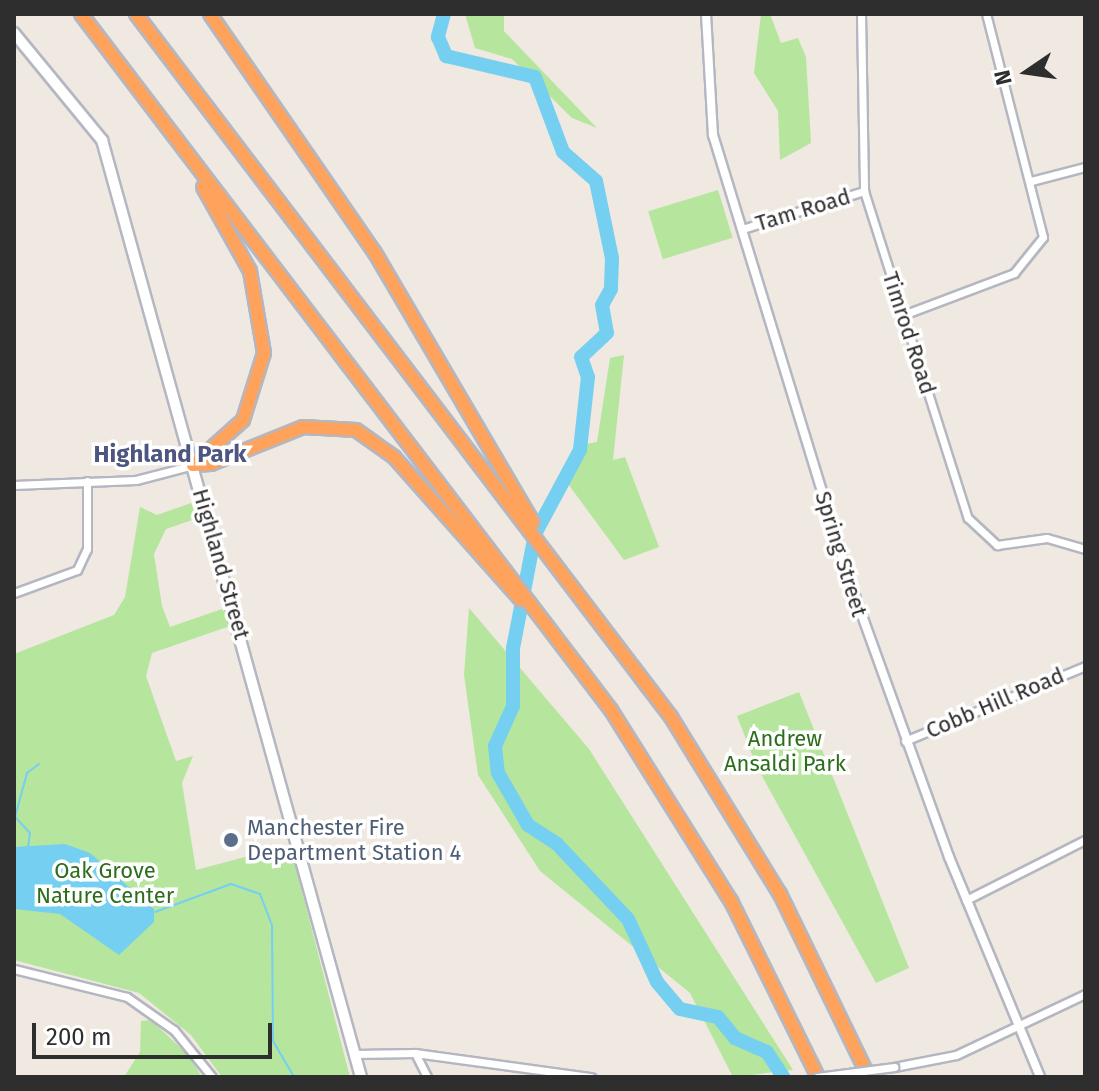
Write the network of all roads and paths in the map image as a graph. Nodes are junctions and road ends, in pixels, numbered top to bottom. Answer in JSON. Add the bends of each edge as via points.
{"nodes":[{"id":1,"x":81,"y":14,"type":"edge"},
{"id":2,"x":136,"y":14,"type":"edge"},
{"id":3,"x":210,"y":14,"type":"edge"},
{"id":4,"x":706,"y":14,"type":"edge"},
{"id":5,"x":861,"y":14,"type":"edge"},
{"id":6,"x":986,"y":14,"type":"edge"},
{"id":7,"x":14,"y":33,"type":"edge"},
{"id":8,"x":178,"y":142,"type":"junction"},
{"id":9,"x":1085,"y":167,"type":"edge"},
{"id":10,"x":1031,"y":181,"type":"junction"},
{"id":11,"x":864,"y":191,"type":"junction"},
{"id":12,"x":742,"y":229,"type":"junction"},
{"id":13,"x":903,"y":315,"type":"junction"},
{"id":14,"x":193,"y":465,"type":"junction"},
{"id":15,"x":87,"y":481,"type":"junction"},
{"id":16,"x":14,"y":485,"type":"edge"},
{"id":17,"x":508,"y":493,"type":"junction"},
{"id":18,"x":1085,"y":549,"type":"edge"},
{"id":19,"x":493,"y":561,"type":"junction"},
{"id":20,"x":14,"y":593,"type":"edge"},
{"id":21,"x":1085,"y":666,"type":"edge"},
{"id":22,"x":905,"y":741,"type":"junction"},
{"id":23,"x":1085,"y":840,"type":"edge"},
{"id":24,"x":966,"y":900,"type":"junction"},
{"id":25,"x":14,"y":969,"type":"edge"},
{"id":26,"x":1085,"y":994,"type":"edge"},
{"id":27,"x":1022,"y":1026,"type":"junction"},
{"id":28,"x":415,"y":1053,"type":"junction"},
{"id":29,"x":355,"y":1054,"type":"junction"},
{"id":30,"x":212,"y":1077,"type":"edge"},
{"id":31,"x":361,"y":1077,"type":"edge"},
{"id":32,"x":427,"y":1077,"type":"edge"},
{"id":33,"x":591,"y":1077,"type":"edge"},
{"id":34,"x":818,"y":1077,"type":"edge"},
{"id":35,"x":869,"y":1077,"type":"edge"},
{"id":36,"x":1040,"y":1077,"type":"edge"}],
"edges":[{"from":1,"to":8,"type":"highway"},
{"from":2,"to":17,"type":"highway"},
{"from":3,"to":17,"type":"highway","via":[[375,253]]},
{"from":4,"to":12,"type":"street","name":"Spring Street","via":[[709,114]]},
{"from":5,"to":11,"type":"street","name":"Timrod Road"},
{"from":6,"to":10,"type":"street"},
{"from":7,"to":14,"type":"main road","name":"Highland Street","via":[[102,140]]},
{"from":8,"to":14,"type":"highway","via":[[246,261],[264,338],[247,415]]},
{"from":8,"to":19,"type":"highway"},
{"from":9,"to":10,"type":"street"},
{"from":10,"to":13,"type":"street","via":[[1043,237],[1028,264]]},
{"from":11,"to":12,"type":"street","name":"Tam Road"},
{"from":11,"to":13,"type":"street","name":"Timrod Road"},
{"from":12,"to":22,"type":"street","name":"Spring Street"},
{"from":13,"to":18,"type":"street","name":"Timrod Road","via":[[979,535],[997,545],[1047,538]]},
{"from":14,"to":15,"type":"street","via":[[141,480]]},
{"from":14,"to":19,"type":"highway","via":[[309,426],[356,430],[394,457]]},
{"from":14,"to":29,"type":"main road","name":"Highland Street"},
{"from":15,"to":16,"type":"street"},
{"from":15,"to":20,"type":"street","via":[[87,549],[77,570]]},
{"from":17,"to":35,"type":"highway","via":[[732,811]]},
{"from":19,"to":34,"type":"highway","via":[[552,632],[701,849]]},
{"from":21,"to":22,"type":"street","name":"Cobb Hill Road"},
{"from":22,"to":24,"type":"street","name":"Spring Street"},
{"from":23,"to":24,"type":"street"},
{"from":24,"to":27,"type":"street","name":"Spring Street"},
{"from":25,"to":30,"type":"street","via":[[127,997],[174,1030]]},
{"from":26,"to":27,"type":"street"},
{"from":27,"to":34,"type":"street","bridge":true,"via":[[956,1055]]},
{"from":27,"to":36,"type":"street","name":"Spring Street"},
{"from":28,"to":29,"type":"street"},
{"from":28,"to":32,"type":"street"},
{"from":28,"to":33,"type":"street"},
{"from":29,"to":31,"type":"main road","name":"Highland Street"}]}
